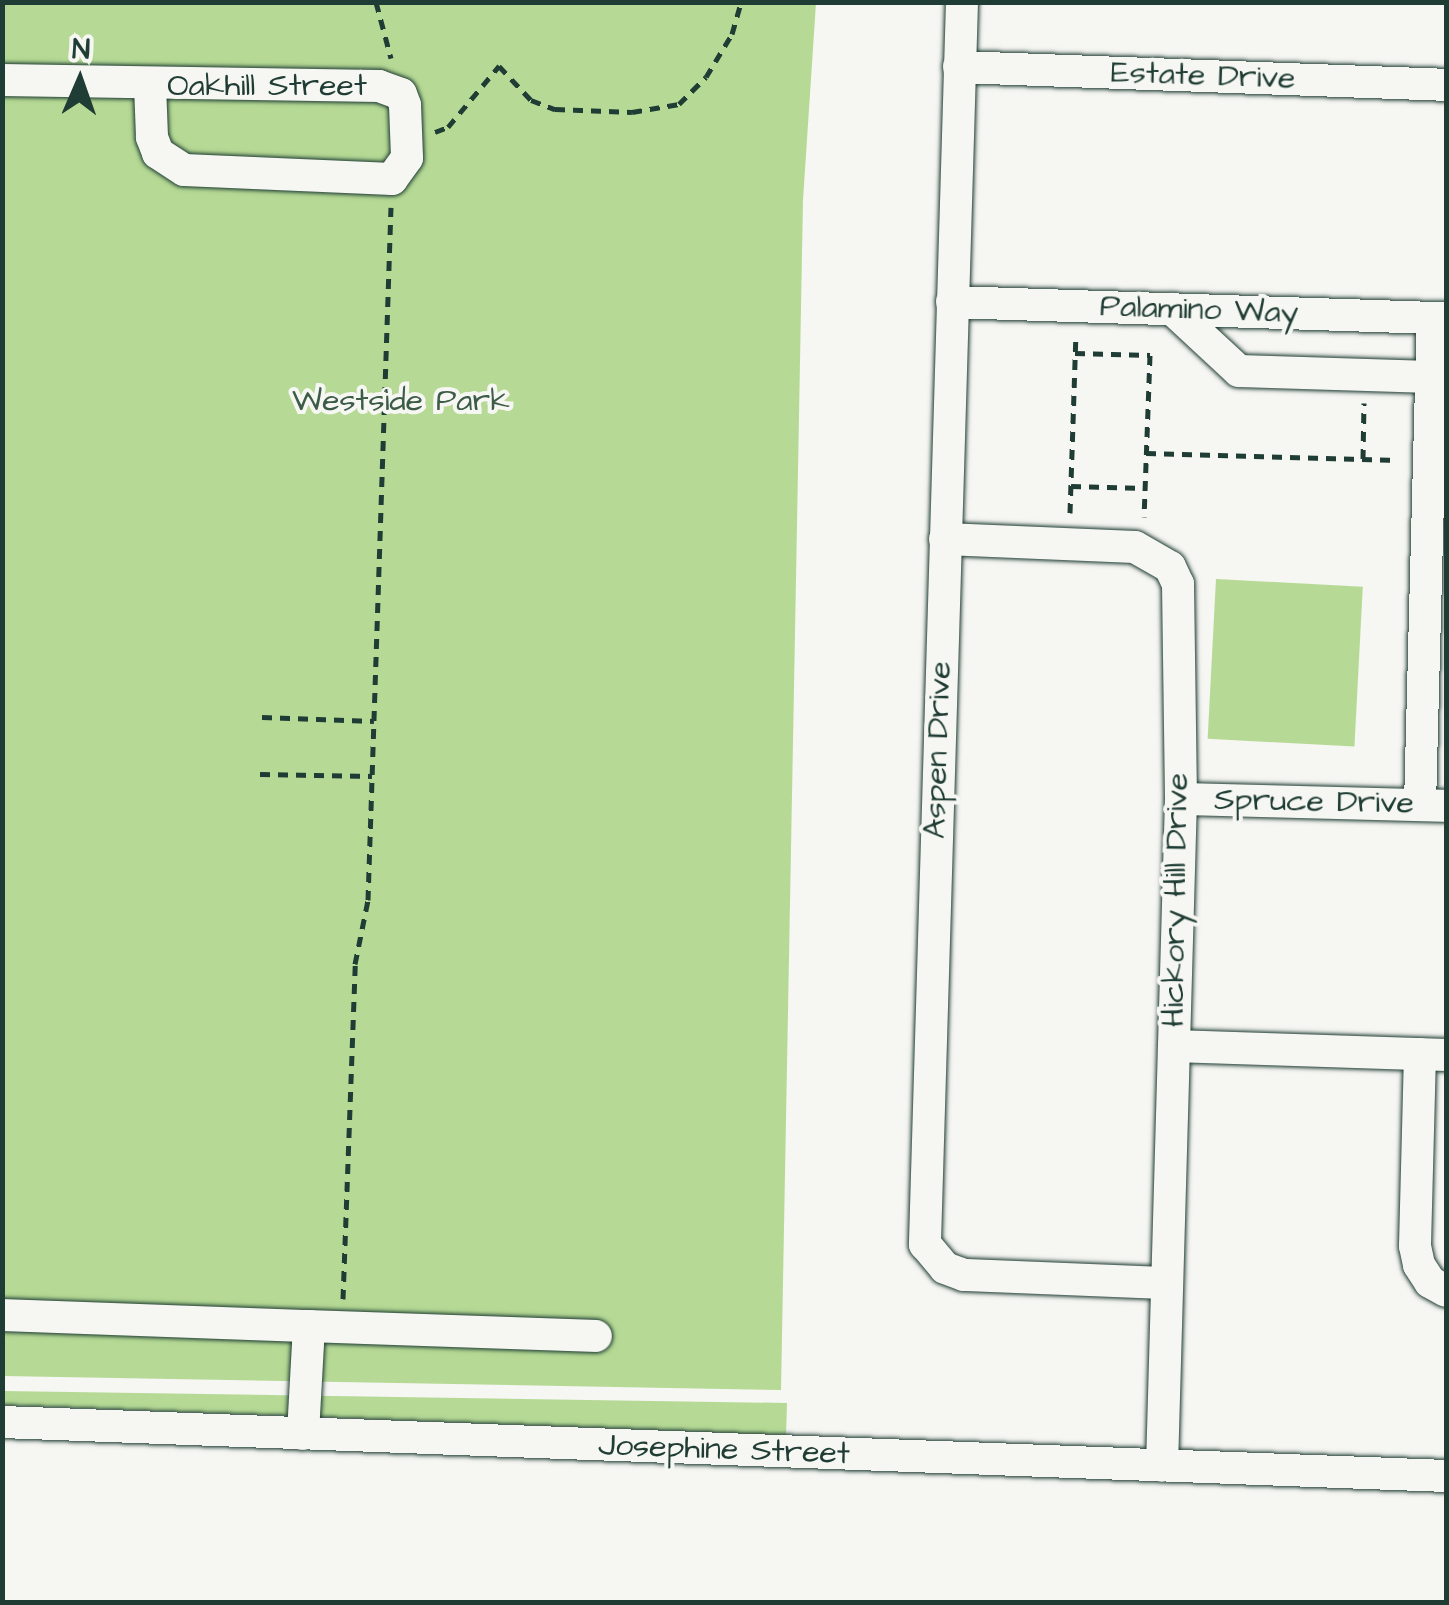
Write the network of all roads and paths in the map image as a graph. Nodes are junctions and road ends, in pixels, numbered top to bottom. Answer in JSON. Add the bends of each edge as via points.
{"nodes":[{"id":1,"x":376,"y":2,"type":"edge"},
{"id":2,"x":741,"y":2,"type":"edge"},
{"id":3,"x":962,"y":2,"type":"edge"},
{"id":4,"x":958,"y":67,"type":"junction"},
{"id":5,"x":2,"y":80,"type":"edge"},
{"id":6,"x":150,"y":85,"type":"junction"},
{"id":7,"x":1446,"y":85,"type":"edge"},
{"id":8,"x":400,"y":94,"type":"junction"},
{"id":9,"x":409,"y":142,"type":"junction"},
{"id":10,"x":392,"y":179,"type":"junction"},
{"id":11,"x":952,"y":302,"type":"junction"},
{"id":12,"x":1077,"y":306,"type":"junction"},
{"id":13,"x":1172,"y":309,"type":"junction"},
{"id":14,"x":1440,"y":318,"type":"edge"},
{"id":15,"x":1076,"y":353,"type":"junction"},
{"id":16,"x":1365,"y":375,"type":"junction"},
{"id":17,"x":1431,"y":378,"type":"junction"},
{"id":18,"x":1146,"y":453,"type":"junction"},
{"id":19,"x":1362,"y":459,"type":"junction"},
{"id":20,"x":1428,"y":461,"type":"junction"},
{"id":21,"x":1071,"y":486,"type":"junction"},
{"id":22,"x":1145,"y":488,"type":"junction"},
{"id":23,"x":1144,"y":521,"type":"dead end"},
{"id":24,"x":945,"y":539,"type":"junction"},
{"id":25,"x":1069,"y":544,"type":"junction"},
{"id":26,"x":1436,"y":554,"type":"edge"},
{"id":27,"x":262,"y":717,"type":"dead end"},
{"id":28,"x":374,"y":721,"type":"junction"},
{"id":29,"x":260,"y":774,"type":"dead end"},
{"id":30,"x":372,"y":776,"type":"junction"},
{"id":31,"x":1181,"y":799,"type":"junction"},
{"id":32,"x":1433,"y":805,"type":"edge"},
{"id":33,"x":1174,"y":1046,"type":"junction"},
{"id":34,"x":1433,"y":1055,"type":"edge"},
{"id":35,"x":1166,"y":1283,"type":"junction"},
{"id":36,"x":1446,"y":1291,"type":"edge"},
{"id":37,"x":2,"y":1315,"type":"edge"},
{"id":38,"x":308,"y":1326,"type":"junction"},
{"id":39,"x":342,"y":1328,"type":"junction"},
{"id":40,"x":596,"y":1336,"type":"dead end"},
{"id":41,"x":2,"y":1422,"type":"edge"},
{"id":42,"x":304,"y":1434,"type":"junction"},
{"id":43,"x":1162,"y":1466,"type":"junction"},
{"id":44,"x":1446,"y":1476,"type":"edge"}],
"edges":[{"from":1,"to":8,"type":"path"},
{"from":2,"to":9,"type":"path","via":[[732,34],[680,104],[632,112],[555,109],[531,100],[499,66],[448,127]]},
{"from":3,"to":4,"type":"street","name":"Aspen Drive"},
{"from":4,"to":7,"type":"street","name":"Estate Drive"},
{"from":4,"to":11,"type":"street","name":"Aspen Drive"},
{"from":5,"to":6,"type":"street","name":"Oakhill Street"},
{"from":6,"to":8,"type":"street","name":"Oakhill Street","via":[[379,86]]},
{"from":6,"to":10,"type":"street","name":"Oakhill Street","via":[[158,153],[184,170]]},
{"from":8,"to":9,"type":"street","name":"Oakhill Street"},
{"from":9,"to":10,"type":"street"},
{"from":10,"to":28,"type":"path"},
{"from":11,"to":12,"type":"street","name":"Palamino Way"},
{"from":11,"to":24,"type":"street","name":"Aspen Drive"},
{"from":12,"to":13,"type":"street","name":"Palamino Way"},
{"from":12,"to":15,"type":"path"},
{"from":13,"to":14,"type":"street","name":"Palamino Way"},
{"from":13,"to":16,"type":"street","via":[[1239,371]]},
{"from":14,"to":17,"type":"street"},
{"from":15,"to":18,"type":"path","via":[[1150,355]]},
{"from":15,"to":21,"type":"path"},
{"from":16,"to":17,"type":"street"},
{"from":16,"to":19,"type":"path"},
{"from":17,"to":20,"type":"street"},
{"from":18,"to":19,"type":"path"},
{"from":18,"to":22,"type":"path"},
{"from":19,"to":20,"type":"path"},
{"from":20,"to":26,"type":"street"},
{"from":21,"to":22,"type":"path"},
{"from":21,"to":25,"type":"path"},
{"from":22,"to":23,"type":"path"},
{"from":24,"to":25,"type":"street","name":"Hickory Hill Drive"},
{"from":24,"to":35,"type":"street","name":"Aspen Drive","via":[[925,1244],[945,1268],[964,1275]]},
{"from":25,"to":31,"type":"street","name":"Hickory Hill Drive","via":[[1136,547],[1170,566],[1178,584]]},
{"from":26,"to":32,"type":"street"},
{"from":27,"to":28,"type":"path"},
{"from":28,"to":30,"type":"path"},
{"from":29,"to":30,"type":"path"},
{"from":30,"to":39,"type":"path","via":[[368,900],[355,964]]},
{"from":31,"to":32,"type":"street","name":"Spruce Drive"},
{"from":31,"to":33,"type":"street","name":"Hickory Hill Drive"},
{"from":33,"to":34,"type":"street"},
{"from":33,"to":35,"type":"street","name":"Hickory Hill Drive"},
{"from":34,"to":36,"type":"street","via":[[1414,1246],[1430,1282]]},
{"from":35,"to":43,"type":"street","name":"Hickory Hill Drive"},
{"from":37,"to":38,"type":"street"},
{"from":38,"to":39,"type":"street"},
{"from":38,"to":42,"type":"street"},
{"from":39,"to":40,"type":"street"},
{"from":41,"to":42,"type":"street","name":"Josephine Street"},
{"from":42,"to":43,"type":"street","name":"Josephine Street"},
{"from":43,"to":44,"type":"street","name":"Josephine Street"}]}
